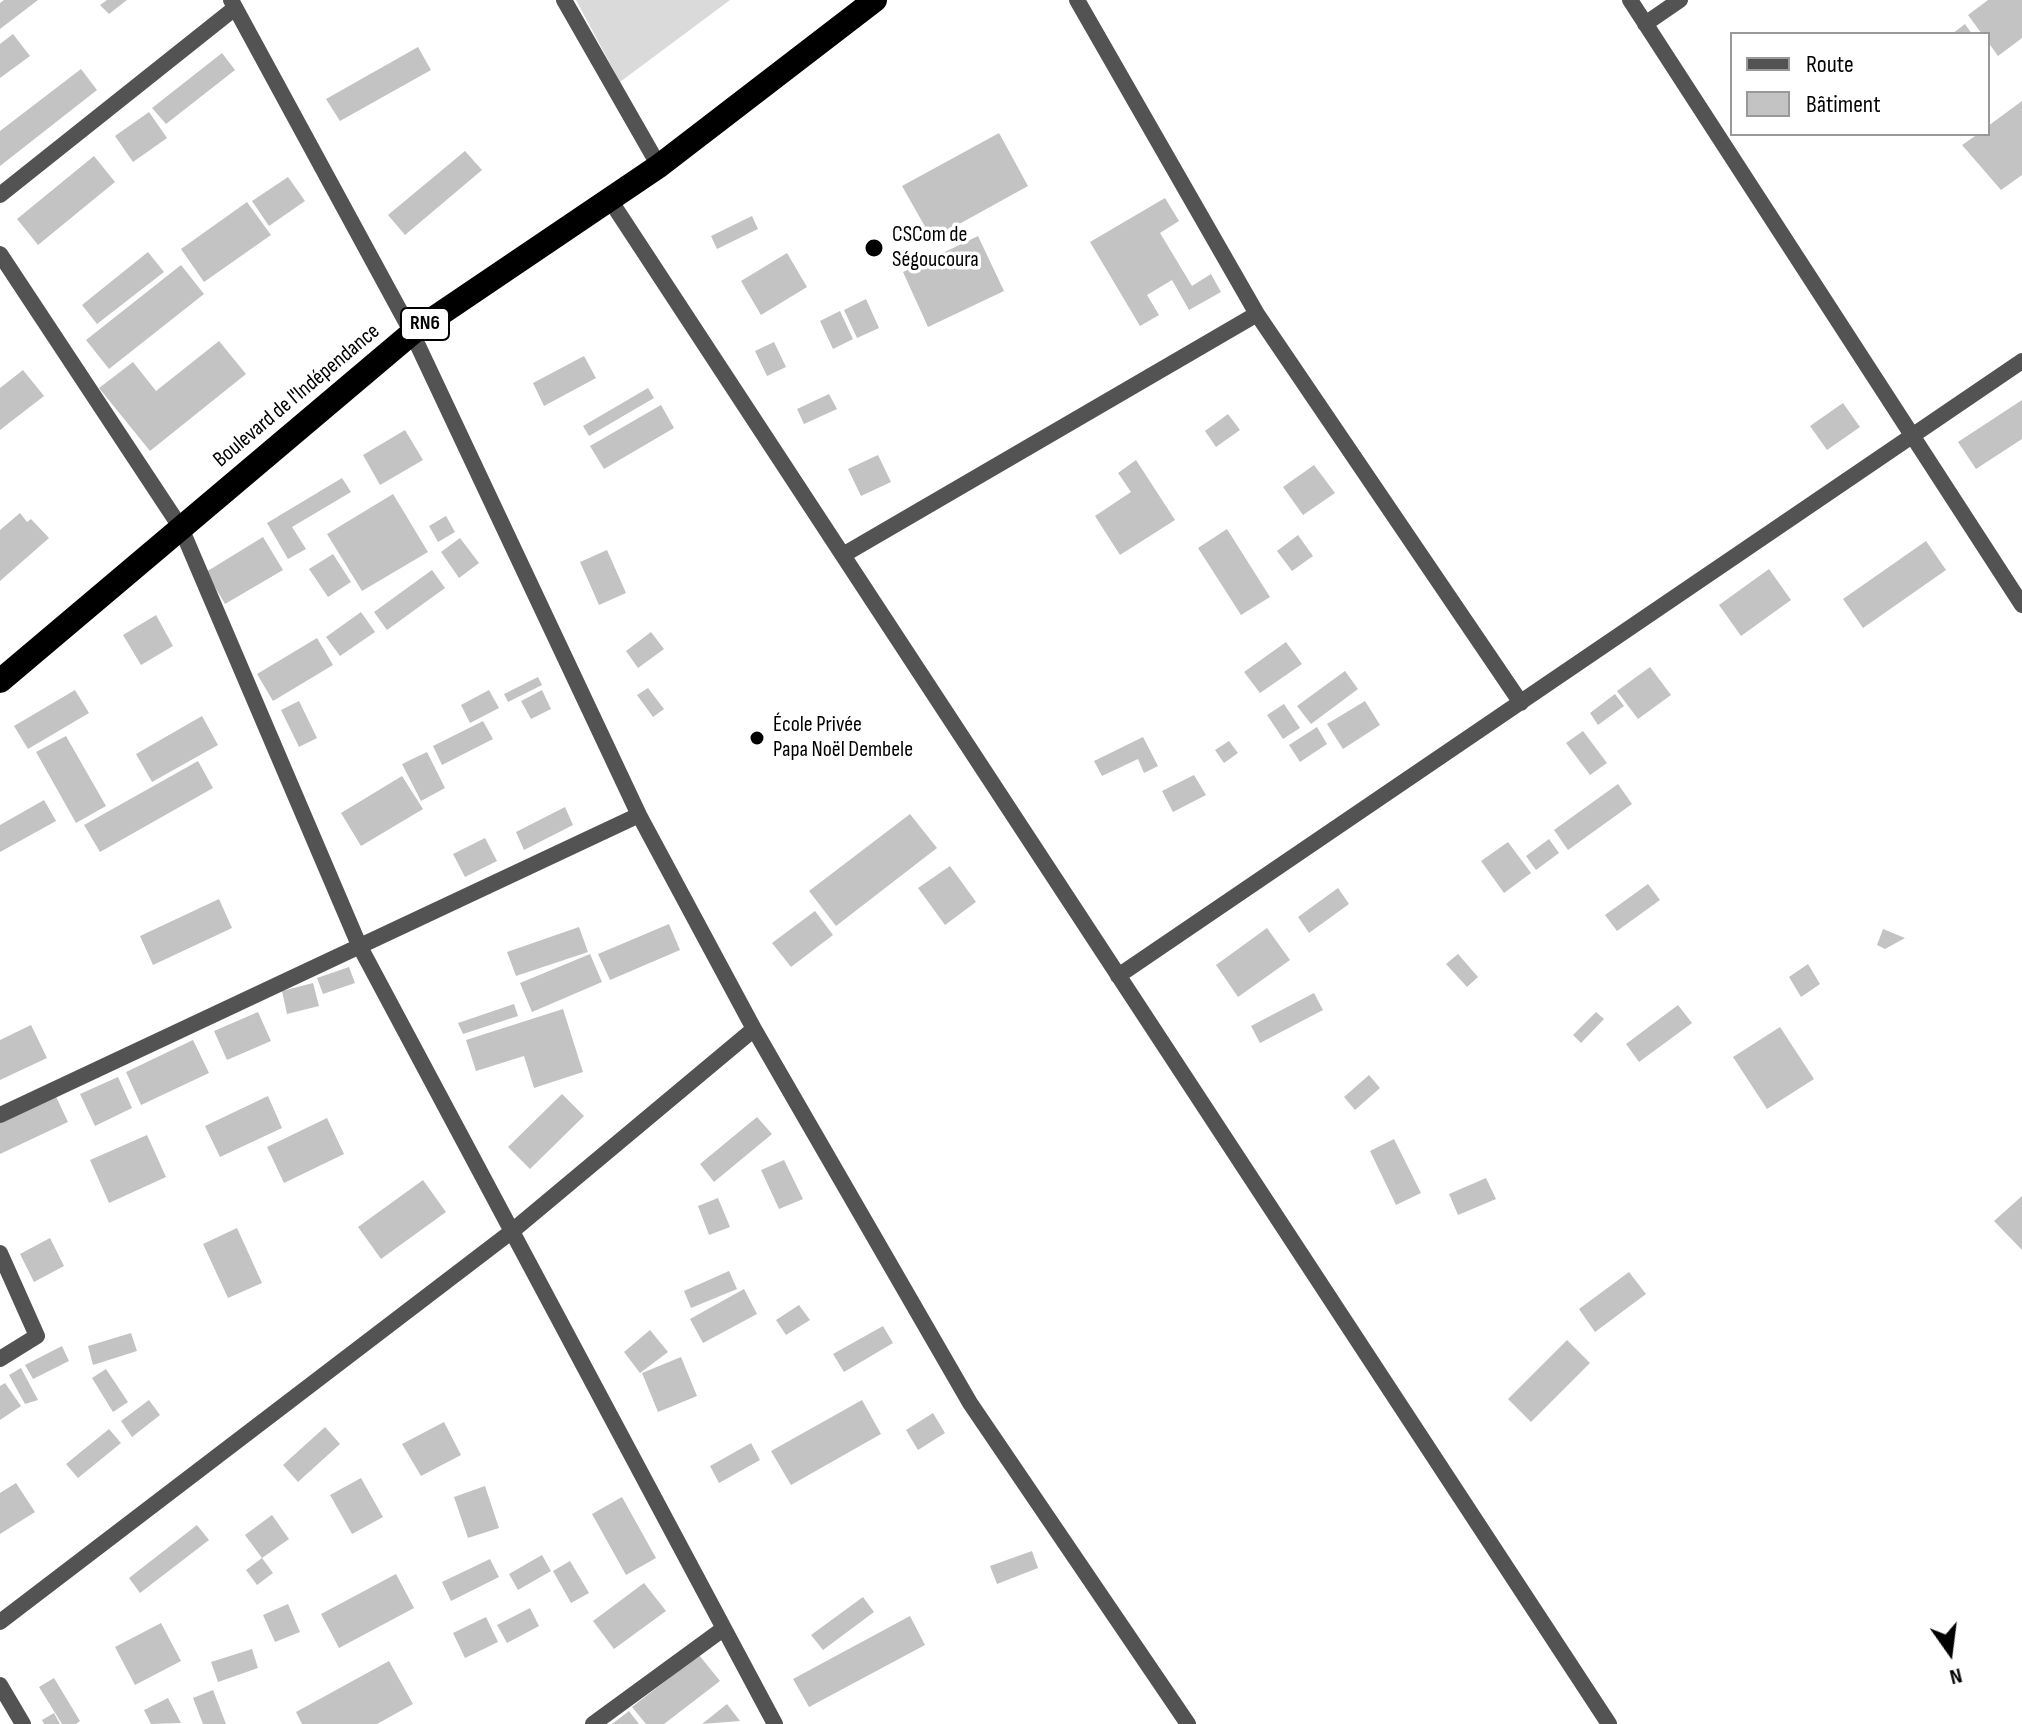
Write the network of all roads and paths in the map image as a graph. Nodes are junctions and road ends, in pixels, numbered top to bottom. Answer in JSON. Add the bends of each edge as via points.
{"nodes":[{"id":1,"x":564,"y":0,"type":"edge"},
{"id":2,"x":875,"y":0,"type":"edge"},
{"id":3,"x":1077,"y":0,"type":"edge"},
{"id":4,"x":1630,"y":0,"type":"edge"},
{"id":5,"x":1680,"y":0,"type":"edge"},
{"id":6,"x":233,"y":4,"type":"edge"},
{"id":7,"x":1645,"y":24,"type":"junction"},
{"id":8,"x":659,"y":166,"type":"junction"},
{"id":9,"x":0,"y":195,"type":"edge"},
{"id":10,"x":610,"y":200,"type":"junction"},
{"id":11,"x":0,"y":254,"type":"edge"},
{"id":12,"x":1257,"y":314,"type":"junction"},
{"id":13,"x":412,"y":333,"type":"junction"},
{"id":14,"x":2022,"y":361,"type":"edge"},
{"id":15,"x":1912,"y":436,"type":"junction"},
{"id":16,"x":181,"y":528,"type":"junction"},
{"id":17,"x":843,"y":555,"type":"junction"},
{"id":18,"x":2022,"y":605,"type":"edge"},
{"id":19,"x":0,"y":681,"type":"edge"},
{"id":20,"x":1521,"y":703,"type":"junction"},
{"id":21,"x":639,"y":815,"type":"junction"},
{"id":22,"x":359,"y":945,"type":"junction"},
{"id":23,"x":1118,"y":976,"type":"junction"},
{"id":24,"x":754,"y":1029,"type":"junction"},
{"id":25,"x":0,"y":1115,"type":"edge"},
{"id":26,"x":511,"y":1232,"type":"junction"},
{"id":27,"x":0,"y":1253,"type":"edge"},
{"id":28,"x":0,"y":1359,"type":"edge"},
{"id":29,"x":0,"y":1622,"type":"edge"},
{"id":30,"x":723,"y":1629,"type":"junction"},
{"id":31,"x":0,"y":1685,"type":"edge"},
{"id":32,"x":23,"y":1724,"type":"edge"},
{"id":33,"x":593,"y":1724,"type":"edge"},
{"id":34,"x":775,"y":1724,"type":"edge"},
{"id":35,"x":1188,"y":1724,"type":"edge"},
{"id":36,"x":1609,"y":1724,"type":"edge"}],
"edges":[{"from":1,"to":8,"type":"street"},
{"from":2,"to":8,"type":"highway","name":"Boulevard de l'Indépendance","number":"RN6"},
{"from":3,"to":12,"type":"street"},
{"from":4,"to":7,"type":"street"},
{"from":5,"to":7,"type":"street"},
{"from":6,"to":9,"type":"street"},
{"from":6,"to":13,"type":"street"},
{"from":7,"to":15,"type":"street"},
{"from":8,"to":10,"type":"highway","name":"Boulevard de l'Indépendance","number":"RN6"},
{"from":10,"to":13,"type":"highway","name":"Boulevard de l'Indépendance","number":"RN6"},
{"from":10,"to":17,"type":"street"},
{"from":11,"to":16,"type":"street"},
{"from":12,"to":17,"type":"street"},
{"from":12,"to":20,"type":"street"},
{"from":13,"to":16,"type":"highway","name":"Boulevard de l'Indépendance","number":"RN6"},
{"from":13,"to":21,"type":"street"},
{"from":14,"to":15,"type":"street"},
{"from":15,"to":18,"type":"street"},
{"from":15,"to":20,"type":"street"},
{"from":16,"to":19,"type":"highway","name":"Boulevard de l'Indépendance","number":"RN6"},
{"from":16,"to":22,"type":"street"},
{"from":17,"to":23,"type":"street"},
{"from":20,"to":23,"type":"street"},
{"from":21,"to":22,"type":"street"},
{"from":21,"to":24,"type":"street"},
{"from":22,"to":25,"type":"street"},
{"from":22,"to":26,"type":"street"},
{"from":23,"to":36,"type":"street"},
{"from":24,"to":26,"type":"street"},
{"from":24,"to":35,"type":"street","via":[[970,1403]]},
{"from":26,"to":29,"type":"street"},
{"from":26,"to":30,"type":"street"},
{"from":27,"to":28,"type":"street","via":[[37,1336]]},
{"from":30,"to":33,"type":"street"},
{"from":30,"to":34,"type":"street"},
{"from":31,"to":32,"type":"street"}]}
